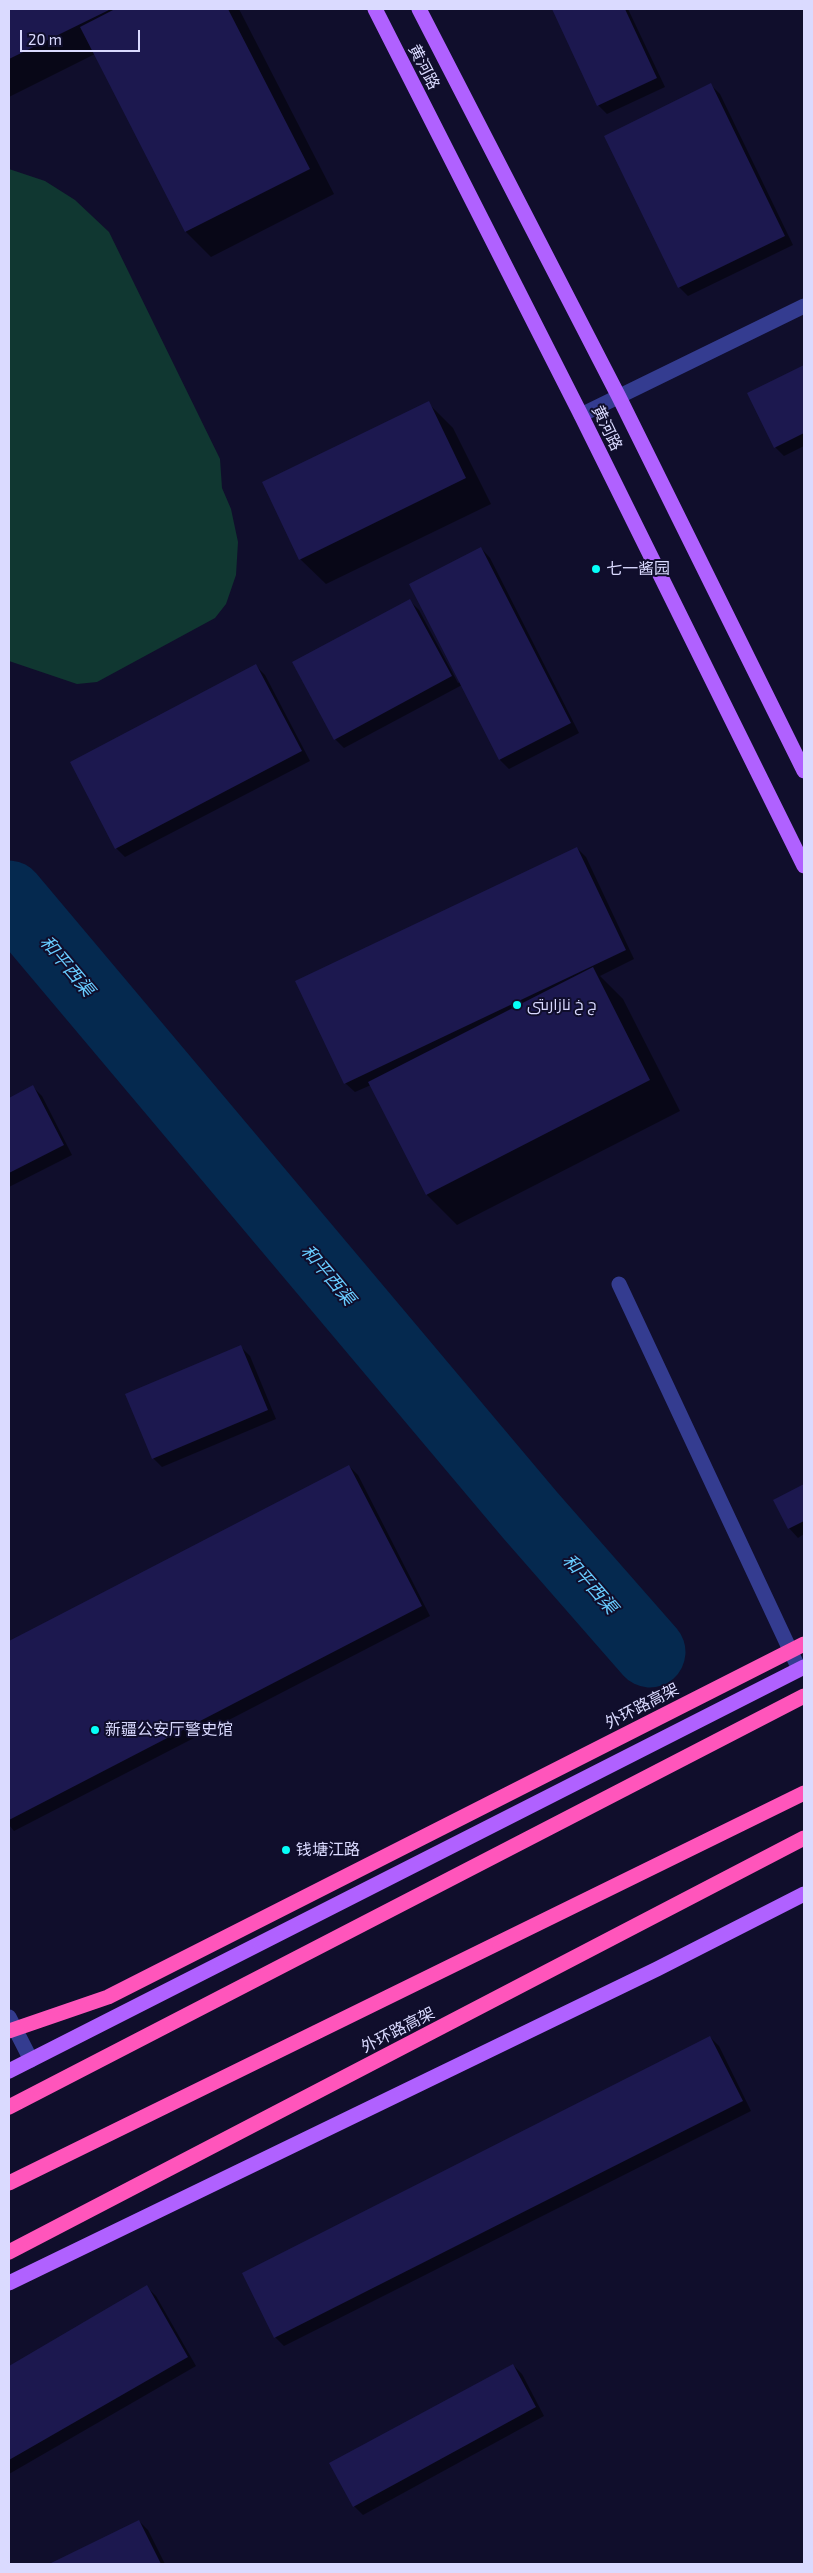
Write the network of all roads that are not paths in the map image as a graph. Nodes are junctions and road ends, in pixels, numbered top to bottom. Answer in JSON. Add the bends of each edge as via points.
{"nodes":[{"id":1,"x":375,"y":9,"type":"edge"},
{"id":2,"x":419,"y":9,"type":"edge"},
{"id":3,"x":804,"y":306,"type":"edge"},
{"id":4,"x":619,"y":397,"type":"junction"},
{"id":5,"x":581,"y":415,"type":"junction"},
{"id":6,"x":804,"y":771,"type":"edge"},
{"id":7,"x":804,"y":866,"type":"edge"},
{"id":8,"x":619,"y":1284,"type":"dead end"},
{"id":9,"x":804,"y":1644,"type":"edge"},
{"id":10,"x":802,"y":1668,"type":"edge"},
{"id":11,"x":804,"y":1696,"type":"edge"},
{"id":12,"x":804,"y":1793,"type":"edge"},
{"id":13,"x":804,"y":1838,"type":"edge"},
{"id":14,"x":804,"y":1894,"type":"edge"},
{"id":15,"x":9,"y":2017,"type":"edge"},
{"id":16,"x":9,"y":2031,"type":"edge"},
{"id":17,"x":31,"y":2060,"type":"junction"},
{"id":18,"x":9,"y":2071,"type":"edge"},
{"id":19,"x":9,"y":2106,"type":"edge"},
{"id":20,"x":9,"y":2183,"type":"edge"},
{"id":21,"x":9,"y":2252,"type":"edge"},
{"id":22,"x":9,"y":2283,"type":"edge"}],
"edges":[{"from":1,"to":5,"type":"main road","name":"黄河路"},
{"from":2,"to":4,"type":"main road","name":"黄河路"},
{"from":3,"to":4,"type":"street"},
{"from":4,"to":5,"type":"street"},
{"from":4,"to":6,"type":"main road","name":"黄河路"},
{"from":5,"to":7,"type":"main road","name":"黄河路"},
{"from":8,"to":10,"type":"street"},
{"from":9,"to":16,"type":"highway","name":"外环路高架","via":[[108,1997]]},
{"from":10,"to":17,"type":"main road"},
{"from":11,"to":19,"type":"highway"},
{"from":12,"to":20,"type":"highway"},
{"from":13,"to":21,"type":"highway","name":"外环路高架"},
{"from":14,"to":22,"type":"main road","via":[[658,1969]]},
{"from":15,"to":17,"type":"street"},
{"from":17,"to":18,"type":"main road"}]}
